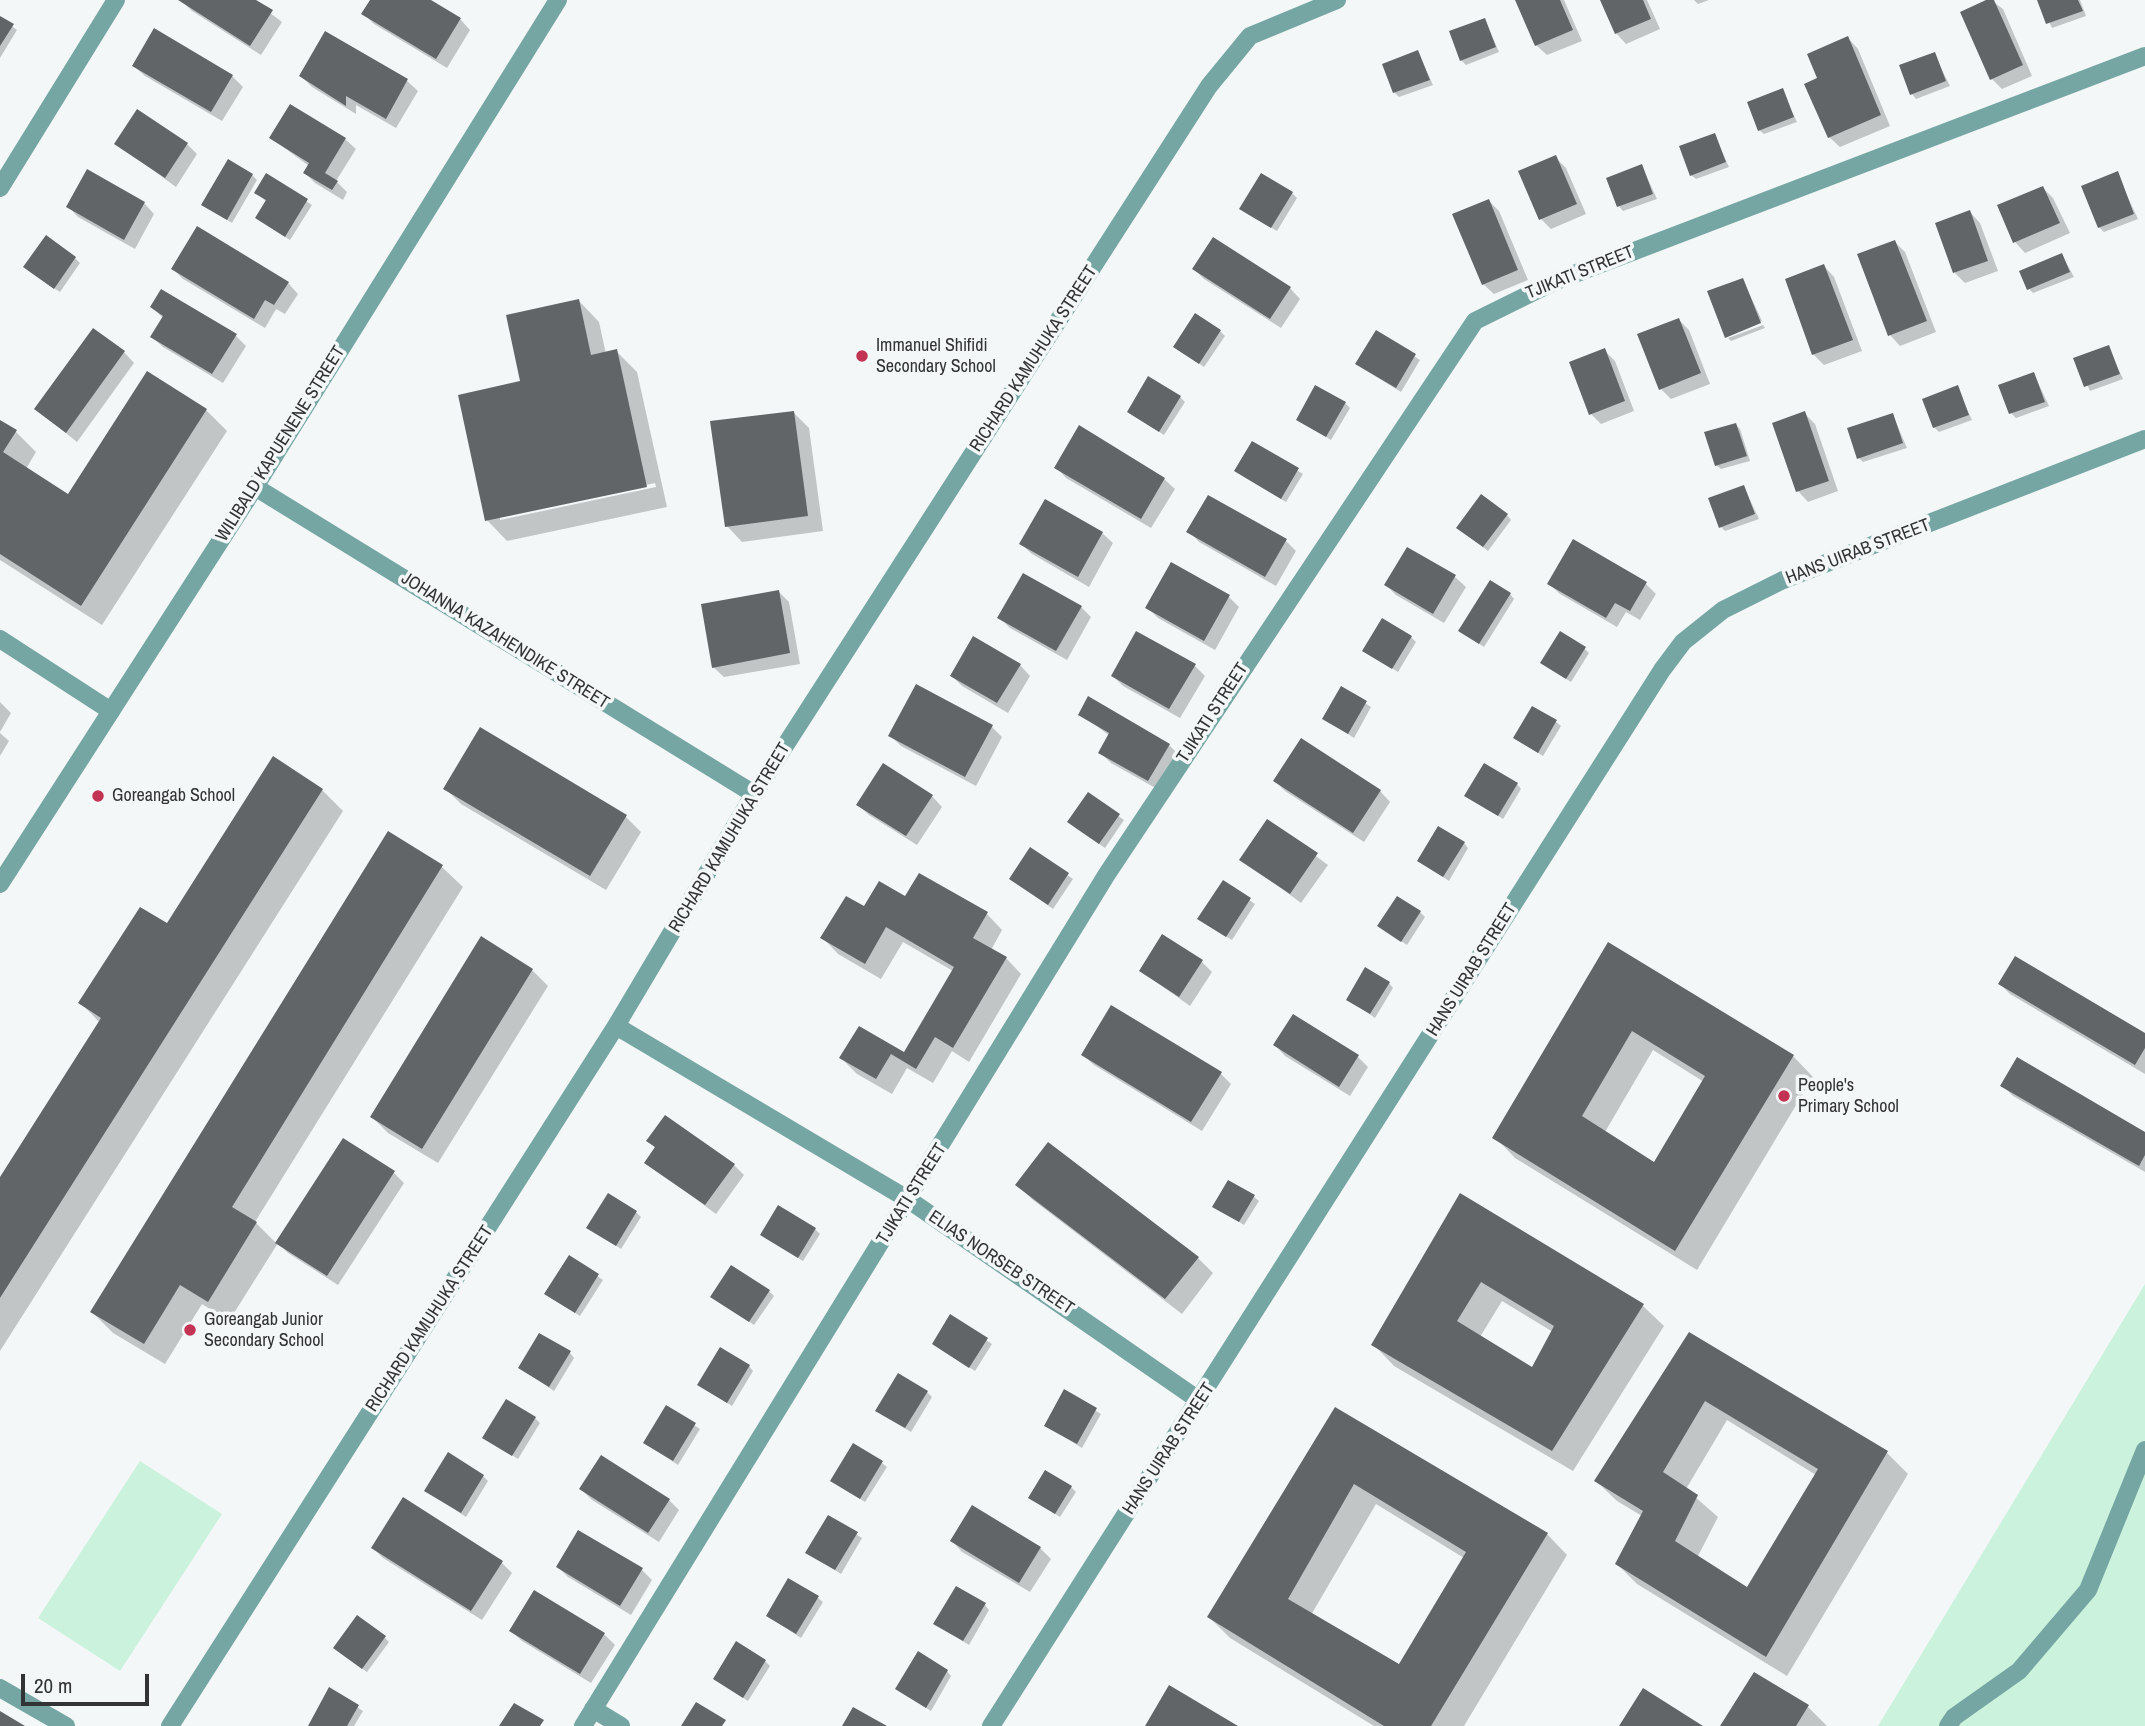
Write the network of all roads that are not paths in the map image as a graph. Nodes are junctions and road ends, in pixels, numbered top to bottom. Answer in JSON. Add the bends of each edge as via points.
{"nodes":[{"id":1,"x":116,"y":0,"type":"edge"},
{"id":2,"x":558,"y":0,"type":"edge"},
{"id":3,"x":1337,"y":0,"type":"edge"},
{"id":4,"x":2145,"y":56,"type":"edge"},
{"id":5,"x":6,"y":167,"type":"edge"},
{"id":6,"x":0,"y":188,"type":"edge"},
{"id":7,"x":2145,"y":439,"type":"edge"},
{"id":8,"x":255,"y":487,"type":"junction"},
{"id":9,"x":0,"y":639,"type":"edge"},
{"id":10,"x":111,"y":711,"type":"junction"},
{"id":11,"x":754,"y":794,"type":"junction"},
{"id":12,"x":0,"y":884,"type":"edge"},
{"id":13,"x":616,"y":1026,"type":"junction"},
{"id":14,"x":909,"y":1200,"type":"junction"},
{"id":15,"x":1200,"y":1401,"type":"junction"},
{"id":16,"x":2145,"y":1450,"type":"edge"},
{"id":17,"x":0,"y":1688,"type":"edge"},
{"id":18,"x":593,"y":1709,"type":"junction"},
{"id":19,"x":66,"y":1726,"type":"edge"},
{"id":20,"x":170,"y":1726,"type":"edge"},
{"id":21,"x":583,"y":1726,"type":"edge"},
{"id":22,"x":621,"y":1726,"type":"edge"},
{"id":23,"x":991,"y":1726,"type":"edge"},
{"id":24,"x":1948,"y":1726,"type":"edge"}],
"edges":[{"from":1,"to":5,"type":"street"},
{"from":2,"to":8,"type":"street","name":"WILIBALD KAPUENENE STREET"},
{"from":3,"to":11,"type":"street","name":"RICHARD KAMUHUKA STREET","via":[[1250,36],[1209,86]]},
{"from":4,"to":14,"type":"street","name":"TJIKATI STREET","via":[[1556,281],[1475,321],[1107,874]]},
{"from":5,"to":6,"type":"street"},
{"from":7,"to":15,"type":"street","name":"HANS UIRAB STREET","via":[[1783,580],[1723,610],[1683,642]]},
{"from":8,"to":10,"type":"street","name":"WILIBALD KAPUENENE STREET"},
{"from":8,"to":11,"type":"street","name":"JOHANNA KAZAHENDIKE STREET"},
{"from":9,"to":10,"type":"street"},
{"from":10,"to":12,"type":"street","name":"WILIBALD KAPUENENE STREET"},
{"from":11,"to":13,"type":"street","name":"RICHARD KAMUHUKA STREET"},
{"from":13,"to":14,"type":"street","name":"ELIAS NORSEB STREET"},
{"from":13,"to":20,"type":"street","name":"RICHARD KAMUHUKA STREET"},
{"from":14,"to":15,"type":"street","name":"ELIAS NORSEB STREET"},
{"from":14,"to":18,"type":"street","name":"TJIKATI STREET"},
{"from":15,"to":23,"type":"street","name":"HANS UIRAB STREET"},
{"from":16,"to":24,"type":"street","via":[[2088,1590],[2019,1671]]},
{"from":17,"to":19,"type":"street"},
{"from":18,"to":21,"type":"street","name":"TJIKATI STREET"},
{"from":18,"to":22,"type":"street"}]}
